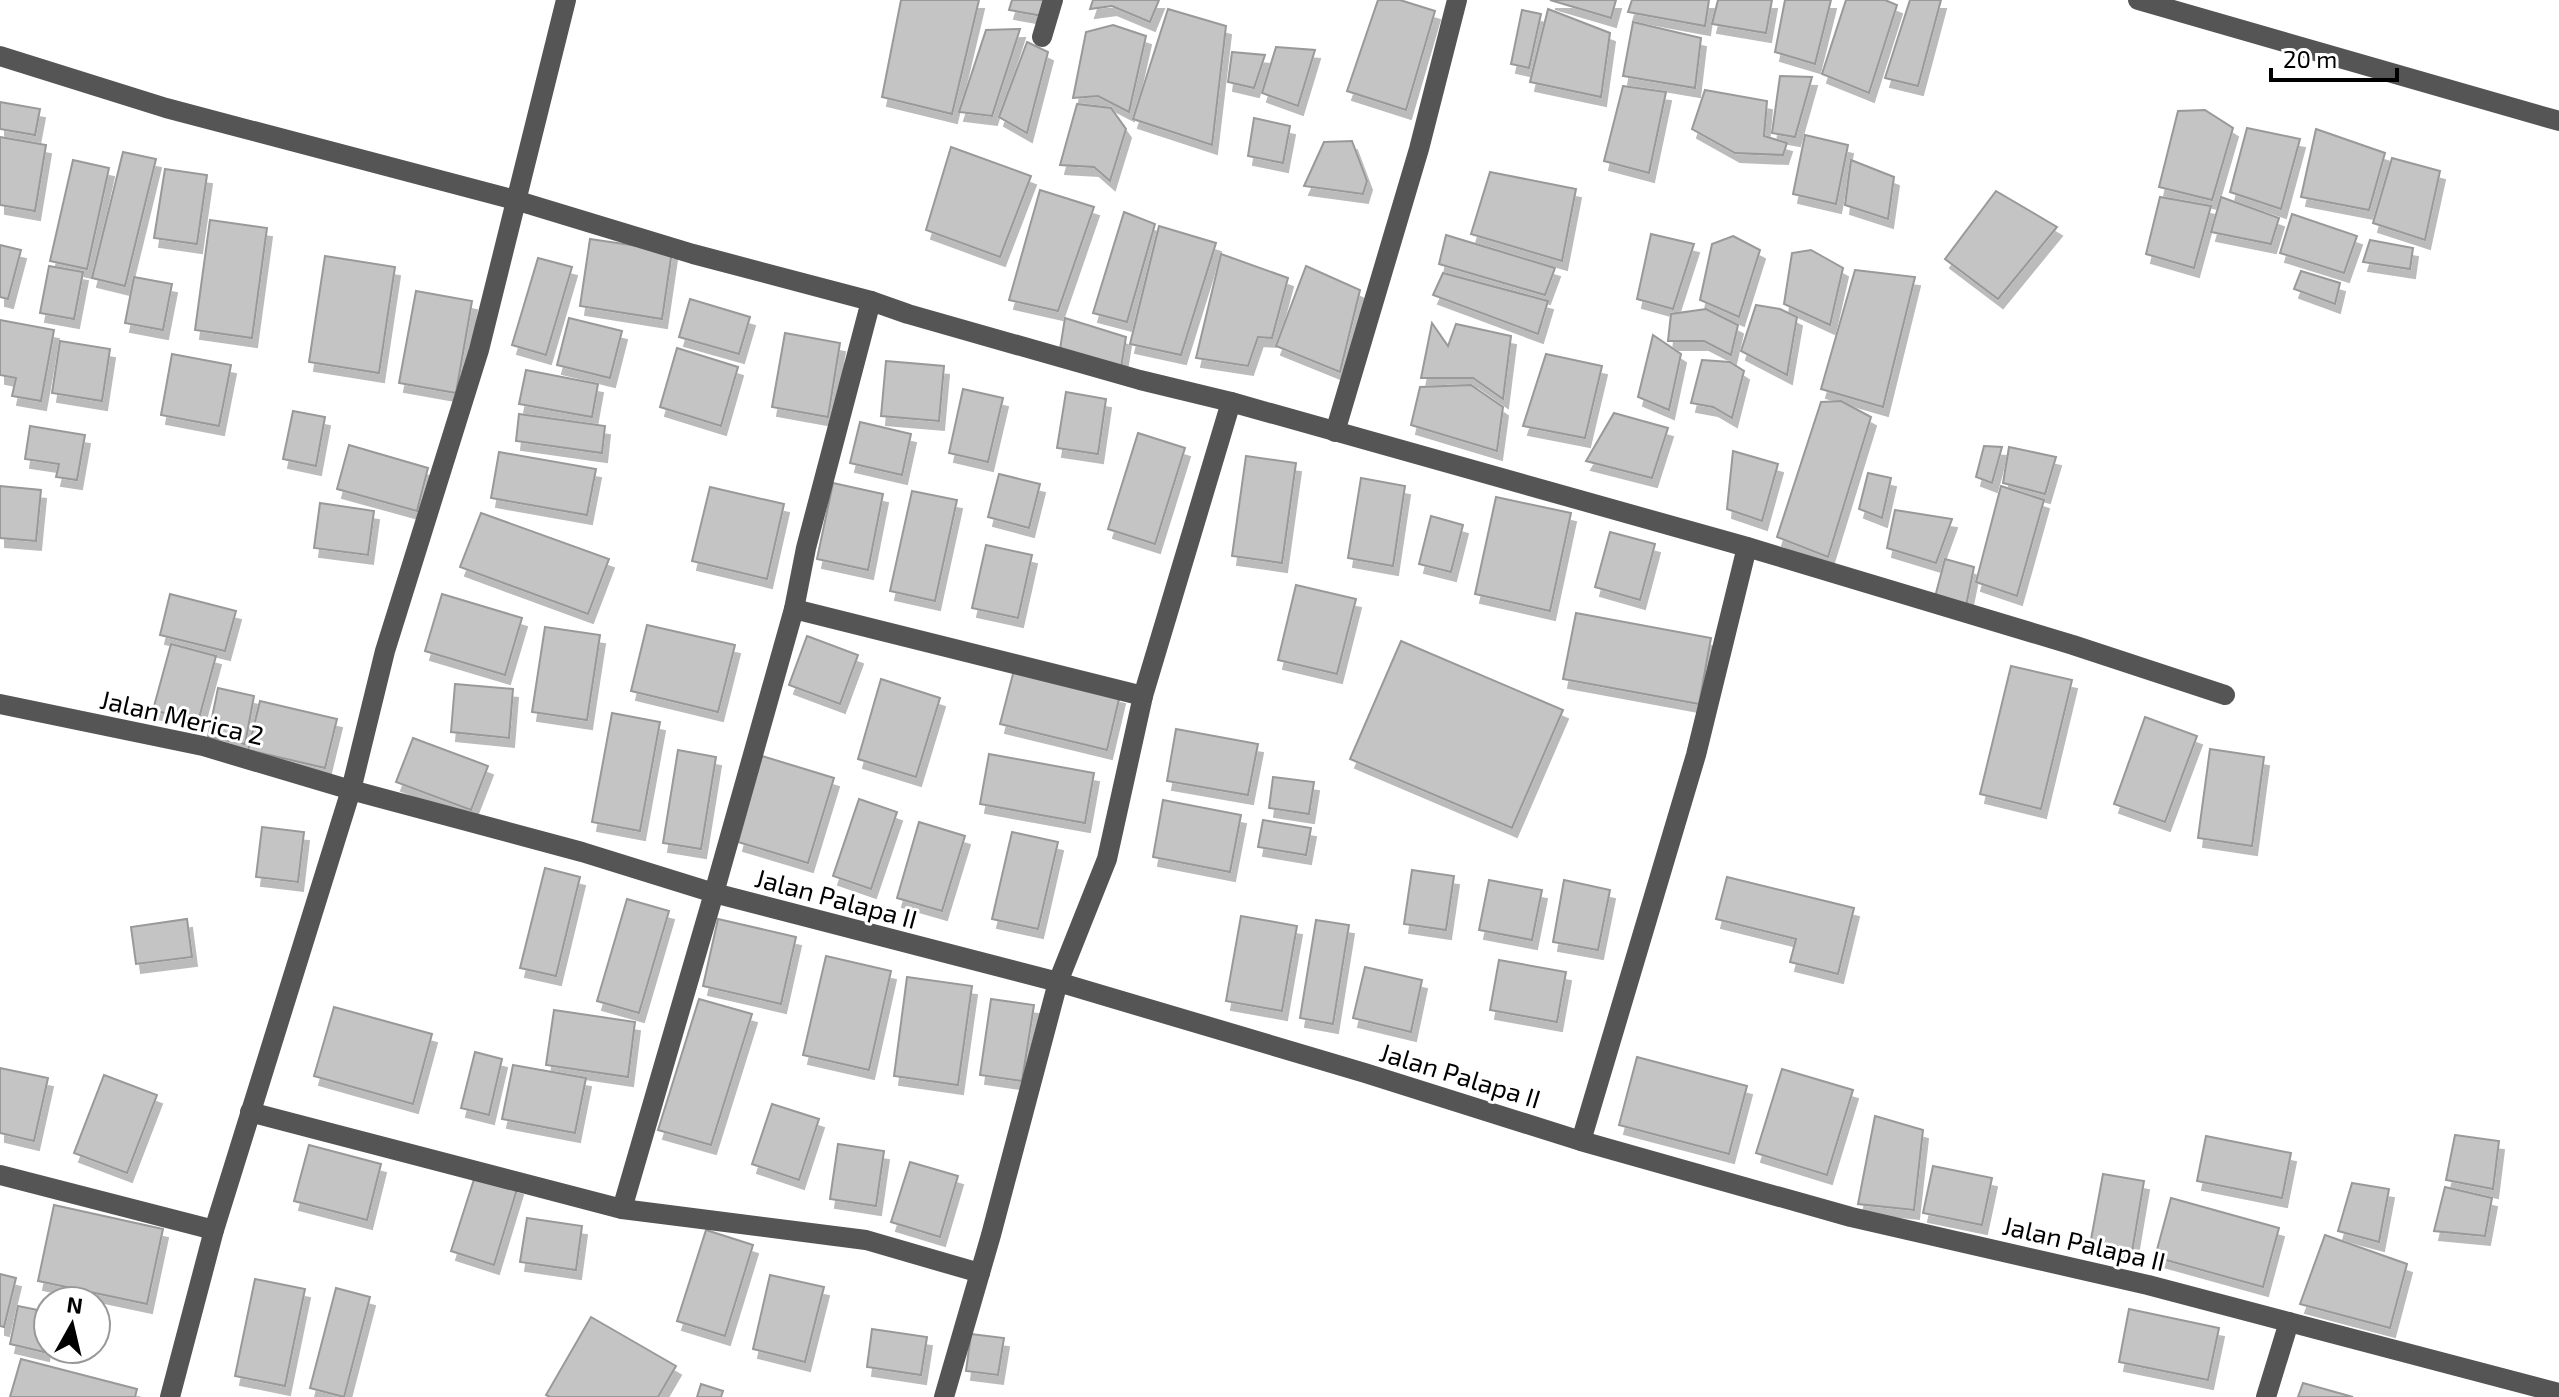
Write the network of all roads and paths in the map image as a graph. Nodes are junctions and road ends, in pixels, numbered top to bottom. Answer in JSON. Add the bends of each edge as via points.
{"nodes":[{"id":1,"x":566,"y":0,"type":"edge"},
{"id":2,"x":1053,"y":0,"type":"edge"},
{"id":3,"x":1457,"y":0,"type":"edge"},
{"id":4,"x":2138,"y":0,"type":"edge"},
{"id":5,"x":1042,"y":37,"type":"dead end"},
{"id":6,"x":0,"y":56,"type":"edge"},
{"id":7,"x":2559,"y":121,"type":"edge"},
{"id":8,"x":515,"y":200,"type":"junction"},
{"id":9,"x":871,"y":301,"type":"junction"},
{"id":10,"x":1231,"y":402,"type":"junction"},
{"id":11,"x":1335,"y":432,"type":"junction"},
{"id":12,"x":1747,"y":547,"type":"junction"},
{"id":13,"x":794,"y":609,"type":"junction"},
{"id":14,"x":2225,"y":695,"type":"dead end"},
{"id":15,"x":1143,"y":696,"type":"junction"},
{"id":16,"x":0,"y":704,"type":"edge"},
{"id":17,"x":351,"y":790,"type":"junction"},
{"id":18,"x":714,"y":893,"type":"junction"},
{"id":19,"x":1058,"y":982,"type":"junction"},
{"id":20,"x":250,"y":1112,"type":"junction"},
{"id":21,"x":1581,"y":1141,"type":"junction"},
{"id":22,"x":0,"y":1175,"type":"edge"},
{"id":23,"x":622,"y":1209,"type":"junction"},
{"id":24,"x":214,"y":1230,"type":"junction"},
{"id":25,"x":980,"y":1273,"type":"junction"},
{"id":26,"x":2289,"y":1322,"type":"junction"},
{"id":27,"x":2559,"y":1393,"type":"edge"},
{"id":28,"x":170,"y":1397,"type":"edge"},
{"id":29,"x":944,"y":1397,"type":"edge"},
{"id":30,"x":2266,"y":1397,"type":"edge"}],
"edges":[{"from":1,"to":8,"type":"street"},
{"from":2,"to":5,"type":"street"},
{"from":3,"to":11,"type":"street"},
{"from":4,"to":7,"type":"street"},
{"from":6,"to":8,"type":"street","via":[[166,108]]},
{"from":8,"to":9,"type":"street"},
{"from":8,"to":17,"type":"street","via":[[479,350],[385,651]]},
{"from":9,"to":10,"type":"street"},
{"from":9,"to":13,"type":"street"},
{"from":10,"to":11,"type":"street"},
{"from":10,"to":15,"type":"street"},
{"from":11,"to":12,"type":"street"},
{"from":12,"to":14,"type":"street"},
{"from":12,"to":21,"type":"street","via":[[1696,755]]},
{"from":13,"to":15,"type":"street"},
{"from":13,"to":18,"type":"street"},
{"from":15,"to":19,"type":"street","via":[[1107,859]]},
{"from":16,"to":17,"type":"street","name":"Jalan Merica 2","via":[[203,746]]},
{"from":17,"to":18,"type":"street","name":"Jalan Palapa II"},
{"from":17,"to":20,"type":"street"},
{"from":18,"to":19,"type":"street","name":"Jalan Palapa II"},
{"from":18,"to":23,"type":"street"},
{"from":19,"to":21,"type":"street","name":"Jalan Palapa II"},
{"from":19,"to":25,"type":"street"},
{"from":20,"to":23,"type":"street"},
{"from":20,"to":24,"type":"street"},
{"from":21,"to":26,"type":"street","name":"Jalan Palapa II","via":[[1851,1217]]},
{"from":22,"to":24,"type":"street"},
{"from":23,"to":25,"type":"street","via":[[866,1240]]},
{"from":24,"to":28,"type":"street"},
{"from":25,"to":29,"type":"street"},
{"from":26,"to":27,"type":"street","name":"Jalan Palapa II"},
{"from":26,"to":30,"type":"street"}]}
